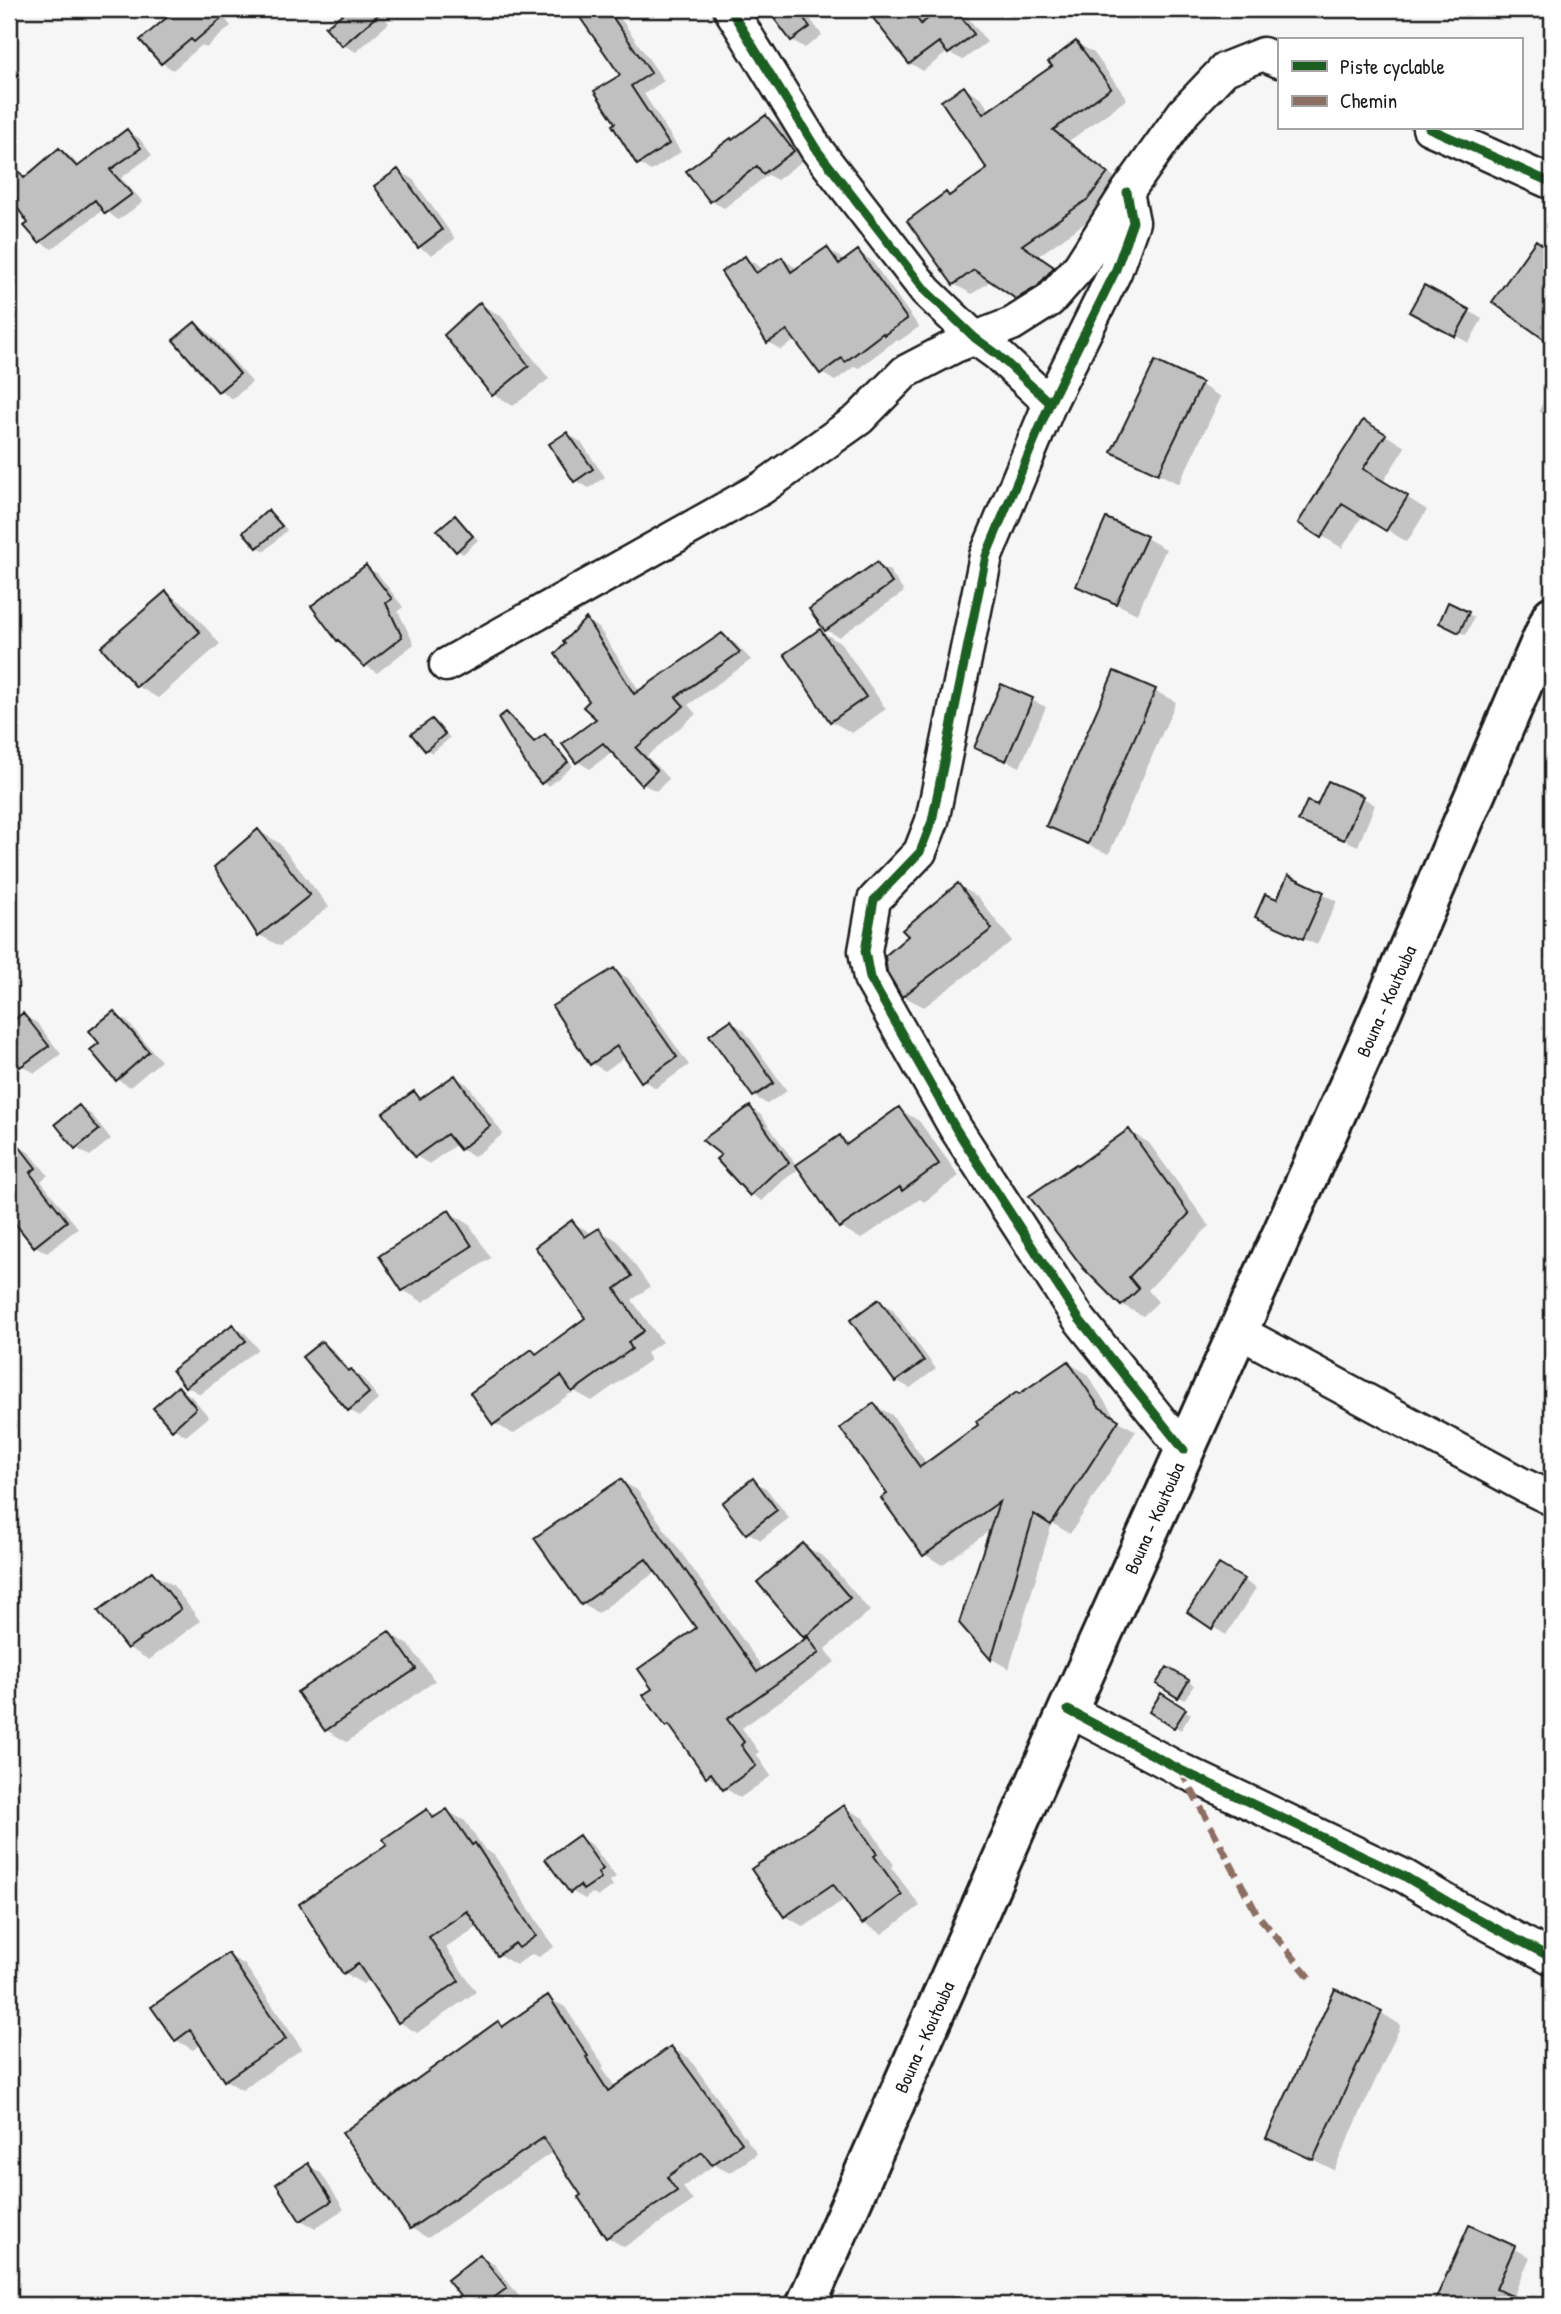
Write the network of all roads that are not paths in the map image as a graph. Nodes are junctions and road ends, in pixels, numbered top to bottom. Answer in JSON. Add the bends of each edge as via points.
{"nodes":[{"id":1,"x":730,"y":9,"type":"edge"},
{"id":2,"x":1278,"y":61,"type":"edge"},
{"id":3,"x":1433,"y":130,"type":"edge"},
{"id":4,"x":1552,"y":183,"type":"edge"},
{"id":5,"x":1127,"y":192,"type":"junction"},
{"id":6,"x":975,"y":338,"type":"junction"},
{"id":7,"x":1051,"y":403,"type":"junction"},
{"id":8,"x":1552,"y":616,"type":"edge"},
{"id":9,"x":446,"y":665,"type":"dead end"},
{"id":10,"x":1238,"y":1331,"type":"junction"},
{"id":11,"x":1184,"y":1450,"type":"junction"},
{"id":12,"x":1552,"y":1499,"type":"edge"},
{"id":13,"x":1068,"y":1710,"type":"junction"},
{"id":14,"x":1552,"y":1958,"type":"edge"},
{"id":15,"x":806,"y":2305,"type":"edge"}],
"edges":[{"from":1,"to":6,"type":"street","via":[[817,150],[926,291]]},
{"from":2,"to":5,"type":"street","via":[[1263,54],[1225,69],[1184,112]]},
{"from":3,"to":4,"type":"street"},
{"from":5,"to":6,"type":"street","via":[[1080,266],[1050,300],[1012,324]]},
{"from":5,"to":7,"type":"street","via":[[1132,222],[1115,272]]},
{"from":6,"to":7,"type":"street"},
{"from":6,"to":9,"type":"street","via":[[905,372],[859,419],[762,488]]},
{"from":7,"to":11,"type":"street","via":[[986,556],[932,821],[920,852],[874,900],[865,951],[870,978],[957,1129],[1079,1319]]},
{"from":8,"to":10,"type":"main road","name":"Bouna - Koutouba","via":[[1371,1037]]},
{"from":10,"to":11,"type":"main road","name":"Bouna - Koutouba"},
{"from":10,"to":12,"type":"street"},
{"from":11,"to":13,"type":"main road","name":"Bouna - Koutouba"},
{"from":13,"to":14,"type":"street","via":[[1404,1877]]},
{"from":13,"to":15,"type":"main road","name":"Bouna - Koutouba"}]}
